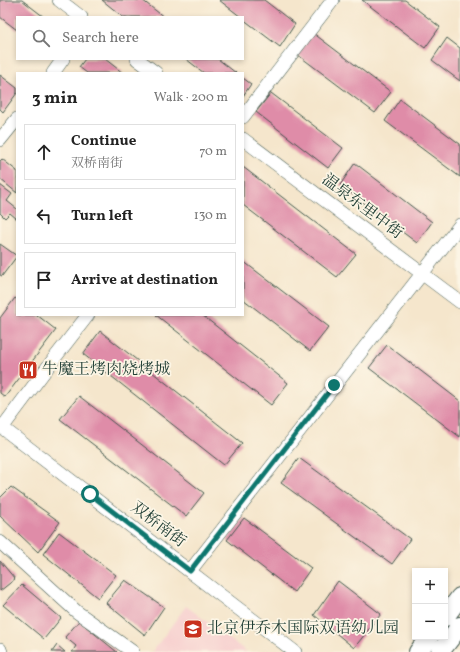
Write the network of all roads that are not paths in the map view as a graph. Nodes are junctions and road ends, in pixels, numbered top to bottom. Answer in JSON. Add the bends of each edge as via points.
{"nodes":[{"id":1,"x":59,"y":0,"type":"edge"},
{"id":2,"x":333,"y":0,"type":"edge"},
{"id":3,"x":80,"y":16,"type":"edge"},
{"id":4,"x":63,"y":60,"type":"edge"},
{"id":5,"x":138,"y":60,"type":"edge"},
{"id":6,"x":54,"y":72,"type":"edge"},
{"id":7,"x":155,"y":72,"type":"edge"},
{"id":8,"x":244,"y":116,"type":"edge"},
{"id":9,"x":16,"y":120,"type":"edge"},
{"id":10,"x":0,"y":140,"type":"edge"},
{"id":11,"x":244,"y":140,"type":"edge"},
{"id":12,"x":460,"y":225,"type":"edge"},
{"id":13,"x":422,"y":273,"type":"junction"},
{"id":14,"x":460,"y":302,"type":"edge"},
{"id":15,"x":87,"y":316,"type":"edge"},
{"id":16,"x":1,"y":427,"type":"edge"},
{"id":17,"x":0,"y":542,"type":"edge"},
{"id":18,"x":190,"y":571,"type":"junction"},
{"id":19,"x":460,"y":597,"type":"edge"},
{"id":20,"x":448,"y":613,"type":"edge"},
{"id":21,"x":460,"y":626,"type":"edge"},
{"id":22,"x":427,"y":640,"type":"edge"},
{"id":23,"x":0,"y":649,"type":"edge"},
{"id":24,"x":1,"y":652,"type":"edge"},
{"id":25,"x":133,"y":652,"type":"edge"},
{"id":26,"x":295,"y":652,"type":"edge"},
{"id":27,"x":418,"y":652,"type":"edge"},
{"id":28,"x":440,"y":652,"type":"edge"}],
"edges":[{"from":1,"to":3,"type":"street"},
{"from":2,"to":8,"type":"street"},
{"from":4,"to":6,"type":"street"},
{"from":5,"to":7,"type":"street"},
{"from":9,"to":10,"type":"street"},
{"from":11,"to":13,"type":"street","name":"温泉东里中街"},
{"from":12,"to":13,"type":"street"},
{"from":13,"to":14,"type":"street","name":"温泉东里中街"},
{"from":13,"to":18,"type":"street"},
{"from":15,"to":16,"type":"street"},
{"from":16,"to":18,"type":"street","name":"双桥南街"},
{"from":17,"to":25,"type":"street","via":[[77,612]]},
{"from":18,"to":26,"type":"street","name":"双桥南街"},
{"from":19,"to":20,"type":"street"},
{"from":21,"to":28,"type":"street"},
{"from":22,"to":27,"type":"street"},
{"from":23,"to":24,"type":"street"}]}
